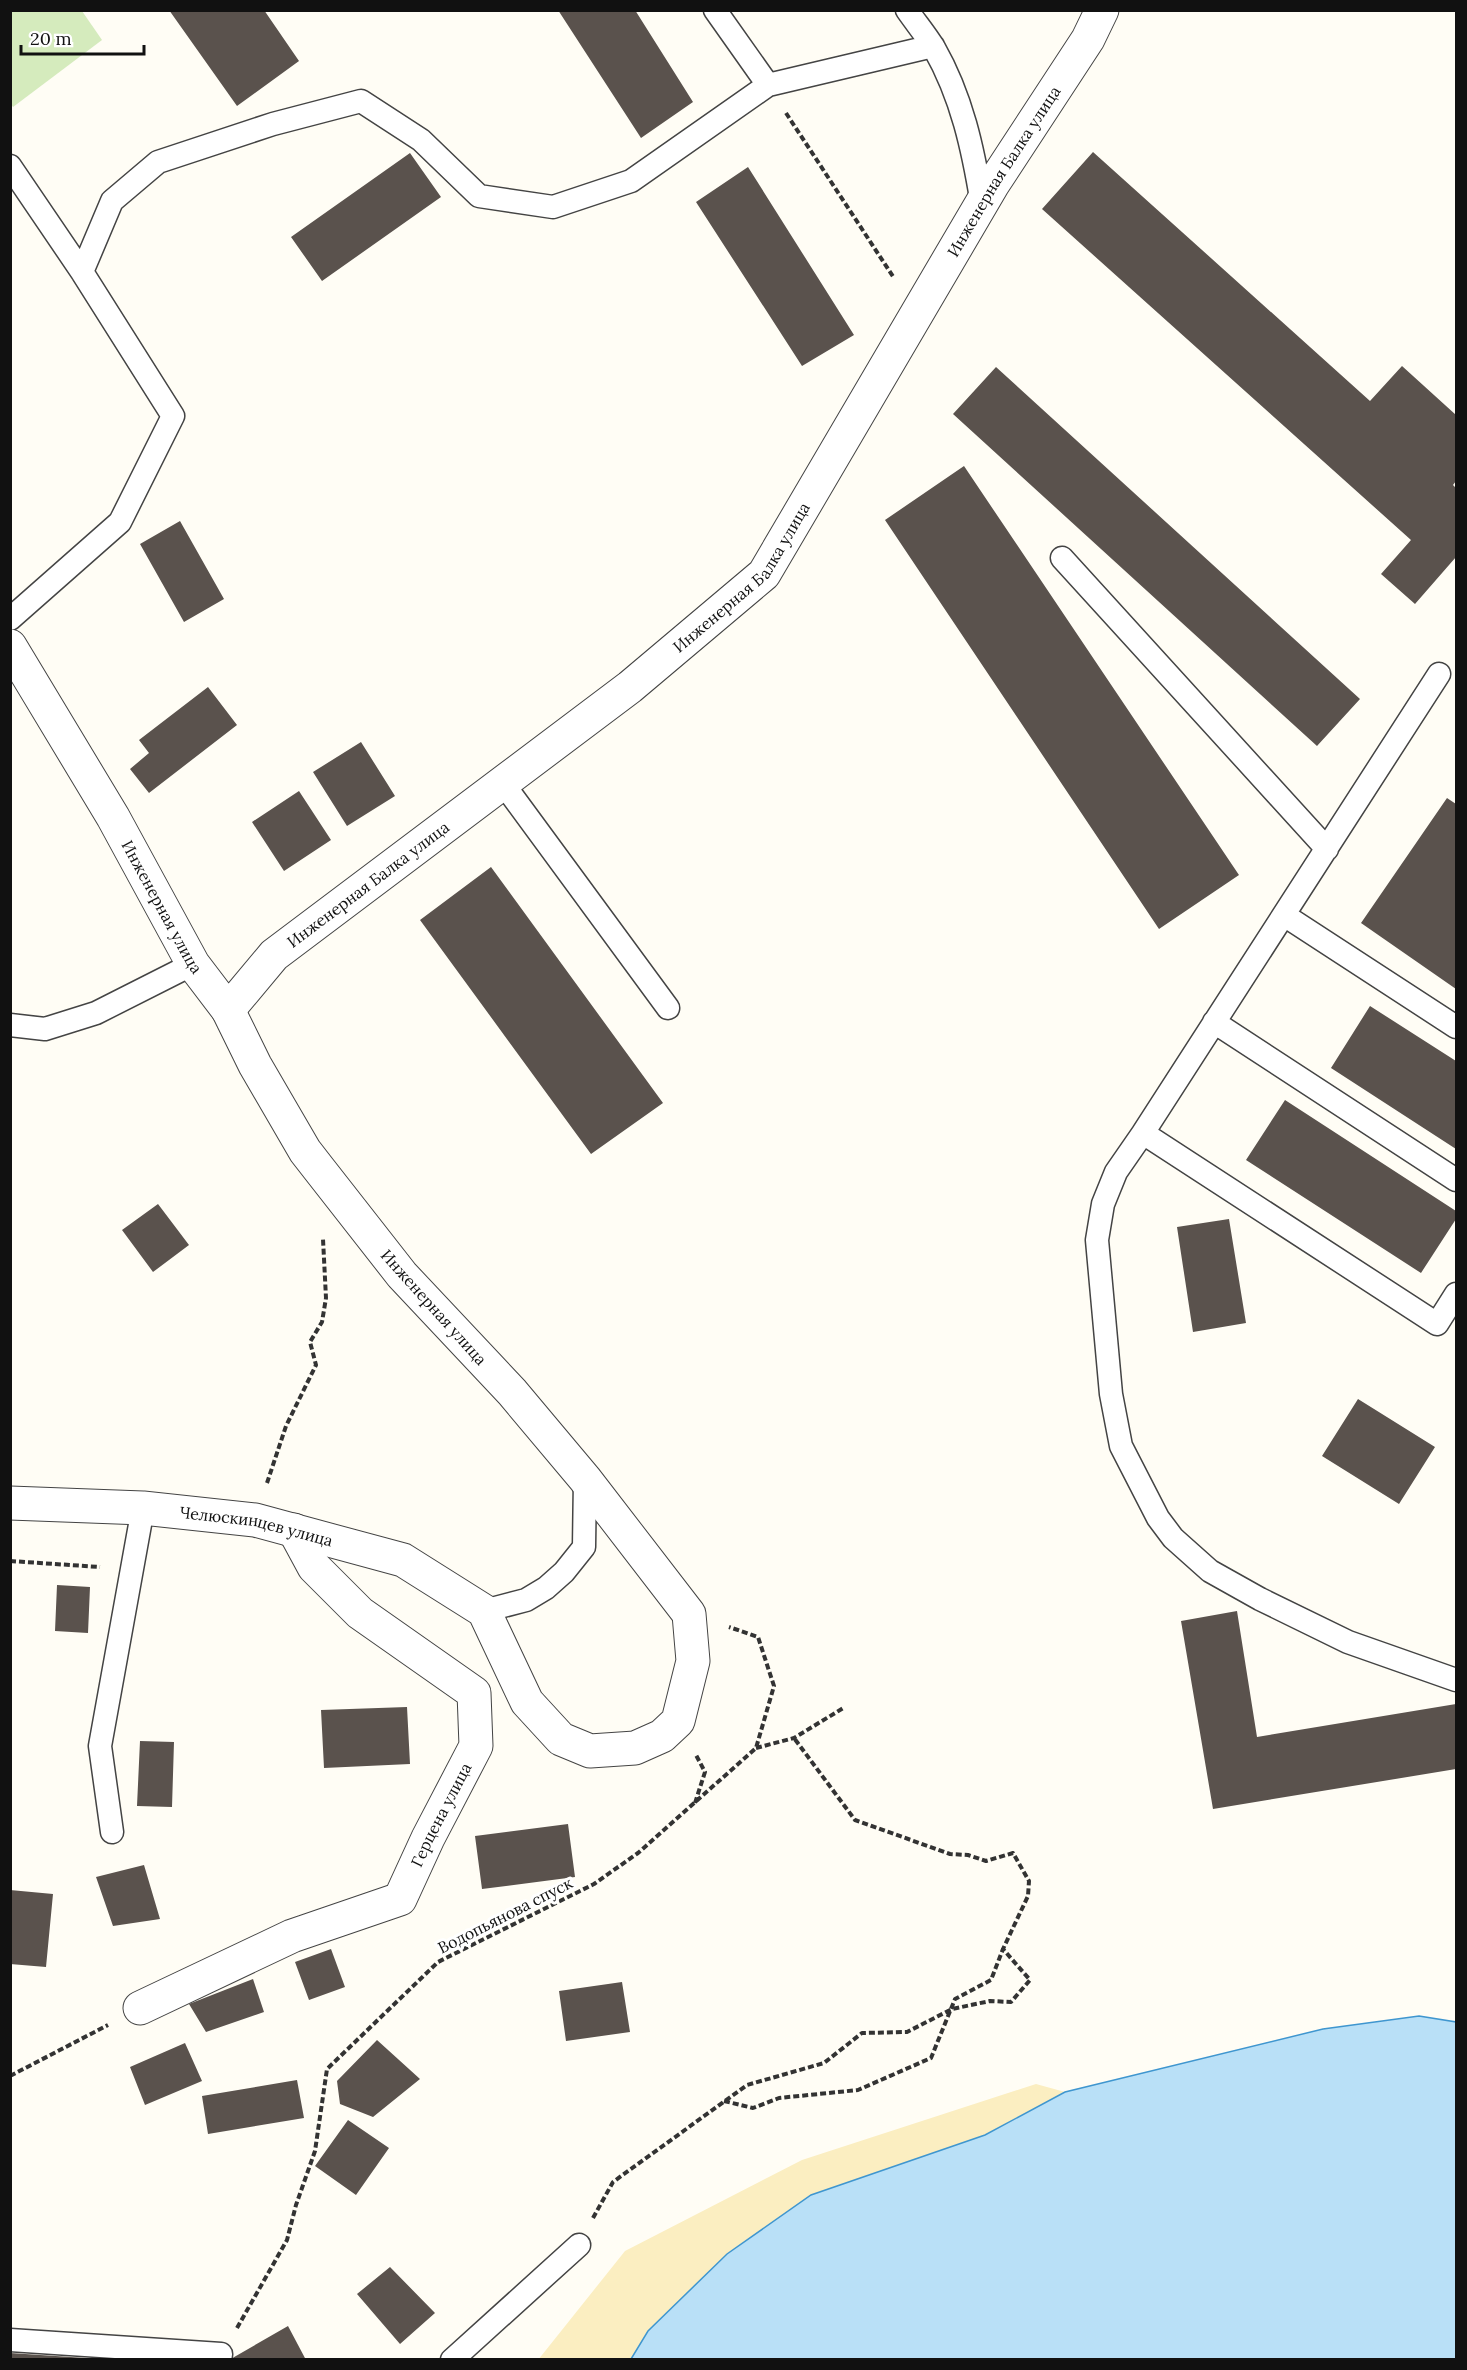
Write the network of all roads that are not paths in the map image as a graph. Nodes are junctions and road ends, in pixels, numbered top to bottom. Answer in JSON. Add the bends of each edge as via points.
{"nodes":[{"id":1,"x":716,"y":10,"type":"edge"},
{"id":2,"x":907,"y":10,"type":"edge"},
{"id":3,"x":1102,"y":10,"type":"edge"},
{"id":4,"x":933,"y":46,"type":"junction"},
{"id":5,"x":768,"y":85,"type":"junction"},
{"id":6,"x":10,"y":166,"type":"edge"},
{"id":7,"x":982,"y":204,"type":"junction"},
{"id":8,"x":82,"y":272,"type":"junction"},
{"id":9,"x":1062,"y":558,"type":"dead end"},
{"id":10,"x":10,"y":619,"type":"edge"},
{"id":11,"x":10,"y":646,"type":"edge"},
{"id":12,"x":1439,"y":674,"type":"dead end"},
{"id":13,"x":502,"y":783,"type":"junction"},
{"id":14,"x":1327,"y":849,"type":"junction"},
{"id":15,"x":1284,"y":915,"type":"junction"},
{"id":16,"x":193,"y":964,"type":"junction"},
{"id":17,"x":668,"y":1008,"type":"dead end"},
{"id":18,"x":228,"y":1010,"type":"junction"},
{"id":19,"x":1214,"y":1022,"type":"junction"},
{"id":20,"x":10,"y":1025,"type":"edge"},
{"id":21,"x":1456,"y":1027,"type":"edge"},
{"id":22,"x":1143,"y":1133,"type":"junction"},
{"id":23,"x":1456,"y":1180,"type":"edge"},
{"id":24,"x":1456,"y":1294,"type":"edge"},
{"id":25,"x":585,"y":1479,"type":"junction"},
{"id":26,"x":10,"y":1503,"type":"edge"},
{"id":27,"x":143,"y":1508,"type":"junction"},
{"id":28,"x":294,"y":1530,"type":"junction"},
{"id":29,"x":484,"y":1611,"type":"junction"},
{"id":30,"x":1456,"y":1680,"type":"edge"},
{"id":31,"x":112,"y":1832,"type":"dead end"},
{"id":32,"x":140,"y":2008,"type":"road end"},
{"id":33,"x":579,"y":2245,"type":"road end"},
{"id":34,"x":10,"y":2340,"type":"edge"},
{"id":35,"x":221,"y":2357,"type":"edge"},
{"id":36,"x":452,"y":2360,"type":"edge"}],
"edges":[{"from":1,"to":5,"type":"lane"},
{"from":2,"to":4,"type":"lane"},
{"from":3,"to":7,"type":"street","name":"Инженерная Балка улица","via":[[1088,39]]},
{"from":4,"to":5,"type":"lane"},
{"from":4,"to":7,"type":"lane","via":[[963,112]]},
{"from":5,"to":8,"type":"lane","via":[[631,181],[553,207],[479,196],[421,140],[361,101],[273,124],[158,162],[112,201]]},
{"from":6,"to":8,"type":"lane"},
{"from":7,"to":13,"type":"street","name":"Инженерная Балка улица","via":[[764,574],[630,687]]},
{"from":8,"to":10,"type":"lane","via":[[173,416],[120,522]]},
{"from":9,"to":14,"type":"lane"},
{"from":11,"to":16,"type":"street","name":"Инженерная улица","via":[[113,817]]},
{"from":12,"to":14,"type":"lane"},
{"from":13,"to":17,"type":"lane"},
{"from":13,"to":18,"type":"street","name":"Инженерная Балка улица","via":[[274,955]]},
{"from":14,"to":15,"type":"lane"},
{"from":15,"to":19,"type":"lane"},
{"from":15,"to":21,"type":"lane"},
{"from":16,"to":18,"type":"street","name":"Инженерная улица"},
{"from":16,"to":20,"type":"lane","via":[[96,1013],[45,1029]]},
{"from":18,"to":25,"type":"street","name":"Инженерная улица","via":[[255,1065],[319,1169],[402,1275],[512,1392]]},
{"from":19,"to":22,"type":"lane"},
{"from":19,"to":23,"type":"lane"},
{"from":22,"to":24,"type":"lane","via":[[1437,1324]]},
{"from":22,"to":30,"type":"lane","via":[[1116,1172],[1103,1204],[1097,1240],[1111,1394],[1121,1446],[1158,1518],[1173,1538],[1210,1571],[1260,1599],[1348,1642]]},
{"from":25,"to":29,"type":"lane","via":[[584,1546],[546,1588],[526,1600]]},
{"from":25,"to":29,"type":"street","name":"Инженерная улица","via":[[689,1614],[693,1661],[678,1721],[662,1737],[635,1748],[590,1751],[561,1739],[527,1702]]},
{"from":26,"to":27,"type":"street","name":"Челюскинцев улица"},
{"from":27,"to":28,"type":"street","name":"Челюскинцев улица","via":[[255,1520]]},
{"from":27,"to":31,"type":"lane","via":[[100,1746]]},
{"from":28,"to":29,"type":"street","name":"Челюскинцев улица","via":[[403,1560]]},
{"from":28,"to":32,"type":"street","name":"Герцена улица","via":[[314,1567],[360,1613],[474,1693],[476,1746],[400,1899],[292,1936]]},
{"from":33,"to":36,"type":"lane"},
{"from":34,"to":35,"type":"lane"}]}
